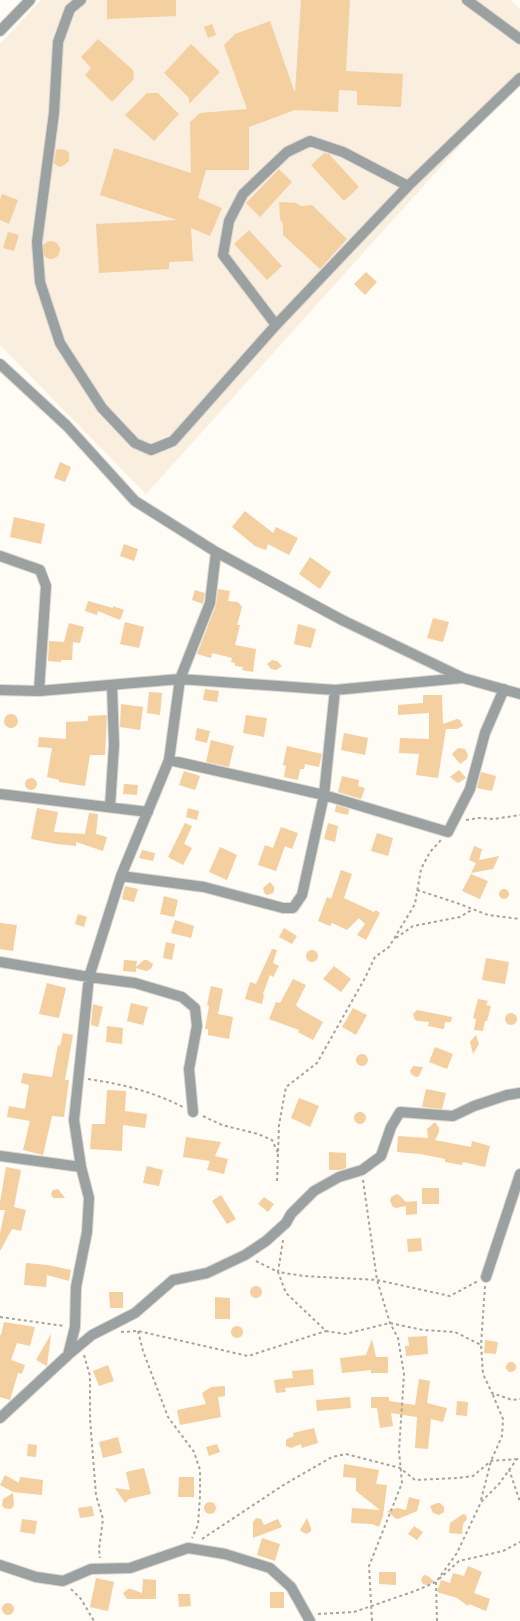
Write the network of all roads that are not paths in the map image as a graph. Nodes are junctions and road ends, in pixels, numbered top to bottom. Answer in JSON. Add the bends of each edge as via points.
{"nodes":[{"id":1,"x":30,"y":0,"type":"edge"},
{"id":2,"x":81,"y":0,"type":"edge"},
{"id":3,"x":467,"y":0,"type":"edge"},
{"id":4,"x":0,"y":31,"type":"edge"},
{"id":5,"x":520,"y":39,"type":"edge"},
{"id":6,"x":520,"y":78,"type":"edge"},
{"id":7,"x":408,"y":186,"type":"junction"},
{"id":8,"x":276,"y":325,"type":"junction"},
{"id":9,"x":0,"y":364,"type":"edge"},
{"id":10,"x":216,"y":552,"type":"junction"},
{"id":11,"x":0,"y":556,"type":"edge"},
{"id":12,"x":463,"y":678,"type":"junction"},
{"id":13,"x":180,"y":679,"type":"junction"},
{"id":14,"x":112,"y":685,"type":"junction"},
{"id":15,"x":504,"y":689,"type":"junction"},
{"id":16,"x":0,"y":690,"type":"edge"},
{"id":17,"x":335,"y":690,"type":"junction"},
{"id":18,"x":39,"y":691,"type":"junction"},
{"id":19,"x":520,"y":694,"type":"edge"},
{"id":20,"x":170,"y":760,"type":"junction"},
{"id":21,"x":0,"y":794,"type":"edge"},
{"id":22,"x":324,"y":795,"type":"junction"},
{"id":23,"x":110,"y":807,"type":"junction"},
{"id":24,"x":148,"y":812,"type":"junction"},
{"id":25,"x":121,"y":876,"type":"junction"},
{"id":26,"x":0,"y":962,"type":"edge"},
{"id":27,"x":89,"y":978,"type":"junction"},
{"id":28,"x":520,"y":1093,"type":"edge"},
{"id":29,"x":193,"y":1112,"type":"dead end"},
{"id":30,"x":0,"y":1156,"type":"edge"},
{"id":31,"x":81,"y":1167,"type":"junction"},
{"id":32,"x":520,"y":1174,"type":"edge"},
{"id":33,"x":486,"y":1277,"type":"road end"},
{"id":34,"x":68,"y":1355,"type":"junction"},
{"id":35,"x":0,"y":1418,"type":"edge"},
{"id":36,"x":0,"y":1565,"type":"edge"},
{"id":37,"x":308,"y":1618,"type":"edge"}],
"edges":[{"from":1,"to":4,"type":"street"},
{"from":2,"to":8,"type":"street","via":[[70,9],[58,42],[54,113],[37,242],[40,282],[60,343],[102,408],[135,443],[152,450],[173,441]]},
{"from":3,"to":5,"type":"street"},
{"from":6,"to":7,"type":"street"},
{"from":7,"to":8,"type":"street"},
{"from":7,"to":8,"type":"street","via":[[343,152],[310,141],[286,152],[243,194],[229,221],[223,255]]},
{"from":9,"to":10,"type":"street","via":[[67,426],[136,501]]},
{"from":10,"to":12,"type":"street","via":[[342,620]]},
{"from":10,"to":13,"type":"street","via":[[210,603]]},
{"from":11,"to":18,"type":"street","via":[[40,570],[46,586]]},
{"from":12,"to":15,"type":"street"},
{"from":12,"to":17,"type":"street"},
{"from":13,"to":14,"type":"street"},
{"from":13,"to":17,"type":"street"},
{"from":13,"to":20,"type":"street"},
{"from":14,"to":18,"type":"street"},
{"from":14,"to":23,"type":"street","via":[[114,745]]},
{"from":15,"to":19,"type":"street"},
{"from":15,"to":22,"type":"street","via":[[485,732],[470,789],[448,832]]},
{"from":16,"to":18,"type":"street"},
{"from":17,"to":22,"type":"street"},
{"from":20,"to":22,"type":"street"},
{"from":20,"to":24,"type":"street"},
{"from":21,"to":23,"type":"street"},
{"from":22,"to":25,"type":"street","via":[[302,895],[293,908],[282,908],[204,887]]},
{"from":23,"to":24,"type":"street"},
{"from":24,"to":25,"type":"street"},
{"from":25,"to":27,"type":"street"},
{"from":26,"to":27,"type":"street"},
{"from":27,"to":29,"type":"street","via":[[135,983],[182,997],[195,1008],[197,1026],[189,1069]]},
{"from":27,"to":31,"type":"street","via":[[74,1120]]},
{"from":28,"to":34,"type":"street","via":[[506,1094],[454,1116],[400,1112],[391,1127],[381,1156],[362,1170],[339,1177],[314,1191],[266,1241],[245,1255],[207,1273],[173,1280],[135,1313],[92,1335]]},
{"from":30,"to":31,"type":"street"},
{"from":31,"to":34,"type":"street","via":[[89,1198],[87,1232],[76,1287],[75,1327]]},
{"from":32,"to":33,"type":"street"},
{"from":34,"to":35,"type":"street"},
{"from":36,"to":37,"type":"street","via":[[36,1577],[63,1581],[91,1569],[130,1568],[188,1548],[225,1554],[270,1568],[291,1587]]}]}
